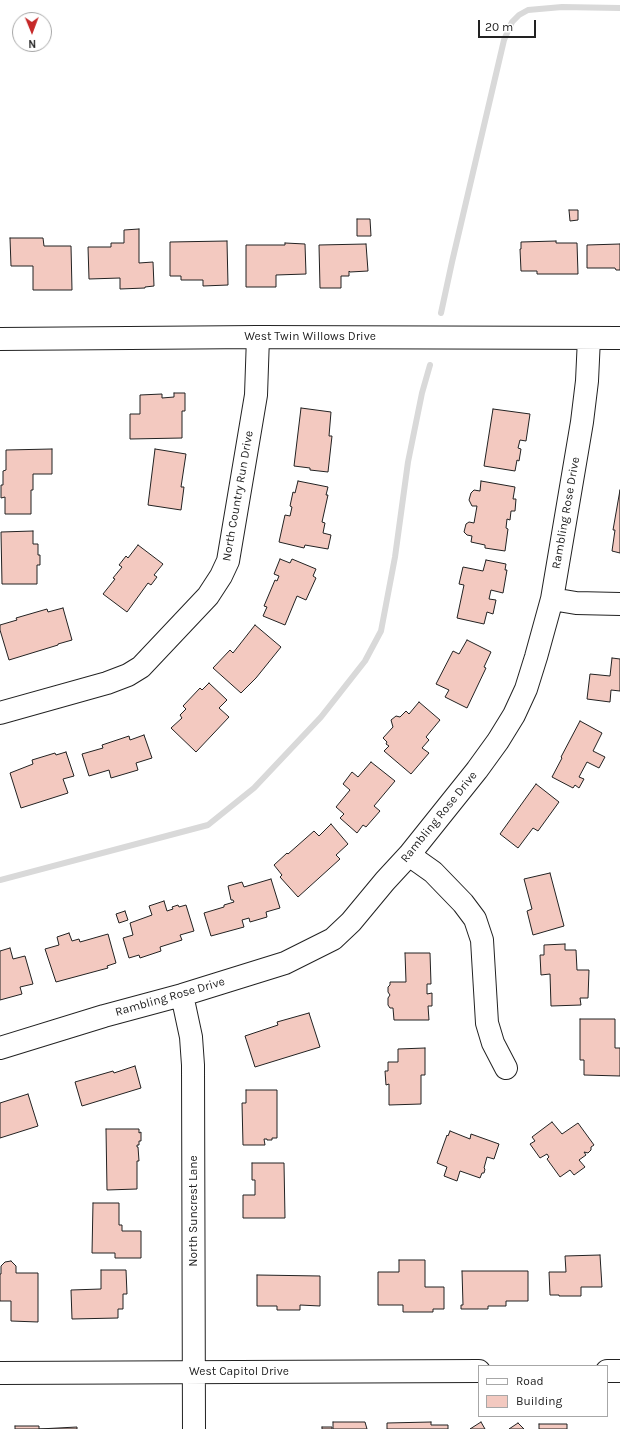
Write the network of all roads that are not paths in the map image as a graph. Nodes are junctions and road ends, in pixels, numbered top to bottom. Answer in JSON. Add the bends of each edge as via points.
{"nodes":[{"id":1,"x":258,"y":337,"type":"junction"},
{"id":2,"x":589,"y":338,"type":"junction"},
{"id":3,"x":620,"y":338,"type":"edge"},
{"id":4,"x":0,"y":339,"type":"edge"},
{"id":5,"x":552,"y":599,"type":"junction"},
{"id":6,"x":620,"y":604,"type":"edge"},
{"id":7,"x":0,"y":713,"type":"edge"},
{"id":8,"x":409,"y":855,"type":"junction"},
{"id":9,"x":182,"y":995,"type":"junction"},
{"id":10,"x":0,"y":1048,"type":"edge"},
{"id":11,"x":506,"y":1068,"type":"dead end"},
{"id":12,"x":478,"y":1371,"type":"edge"},
{"id":13,"x":608,"y":1371,"type":"edge"},
{"id":14,"x":620,"y":1371,"type":"edge"},
{"id":15,"x":194,"y":1372,"type":"junction"},
{"id":16,"x":0,"y":1373,"type":"edge"},
{"id":17,"x":194,"y":1429,"type":"edge"}],
"edges":[{"from":1,"to":2,"type":"street","name":"West Twin Willows Drive"},
{"from":1,"to":4,"type":"street","name":"West Twin Willows Drive"},
{"from":1,"to":7,"type":"street","name":"North Country Run Drive","via":[[256,395],[228,561],[208,596],[141,667],[128,675]]},
{"from":2,"to":3,"type":"street","name":"West Twin Willows Drive"},
{"from":2,"to":5,"type":"street","name":"Rambling Rose Drive","via":[[582,422]]},
{"from":5,"to":6,"type":"street"},
{"from":5,"to":8,"type":"street","name":"Rambling Rose Drive","via":[[528,683],[514,715],[477,770]]},
{"from":8,"to":9,"type":"street","name":"Rambling Rose Drive","via":[[333,939],[285,963]]},
{"from":8,"to":11,"type":"street","via":[[433,872],[475,919],[482,940],[487,1023],[493,1043]]},
{"from":9,"to":10,"type":"street","name":"Rambling Rose Drive"},
{"from":9,"to":15,"type":"street","name":"North Suncrest Lane","via":[[191,1037],[193,1065]]},
{"from":12,"to":15,"type":"street","name":"West Capitol Drive"},
{"from":13,"to":14,"type":"street"},
{"from":15,"to":16,"type":"street","name":"West Capitol Drive"},
{"from":15,"to":17,"type":"street","name":"North Suncrest Lane"}]}
